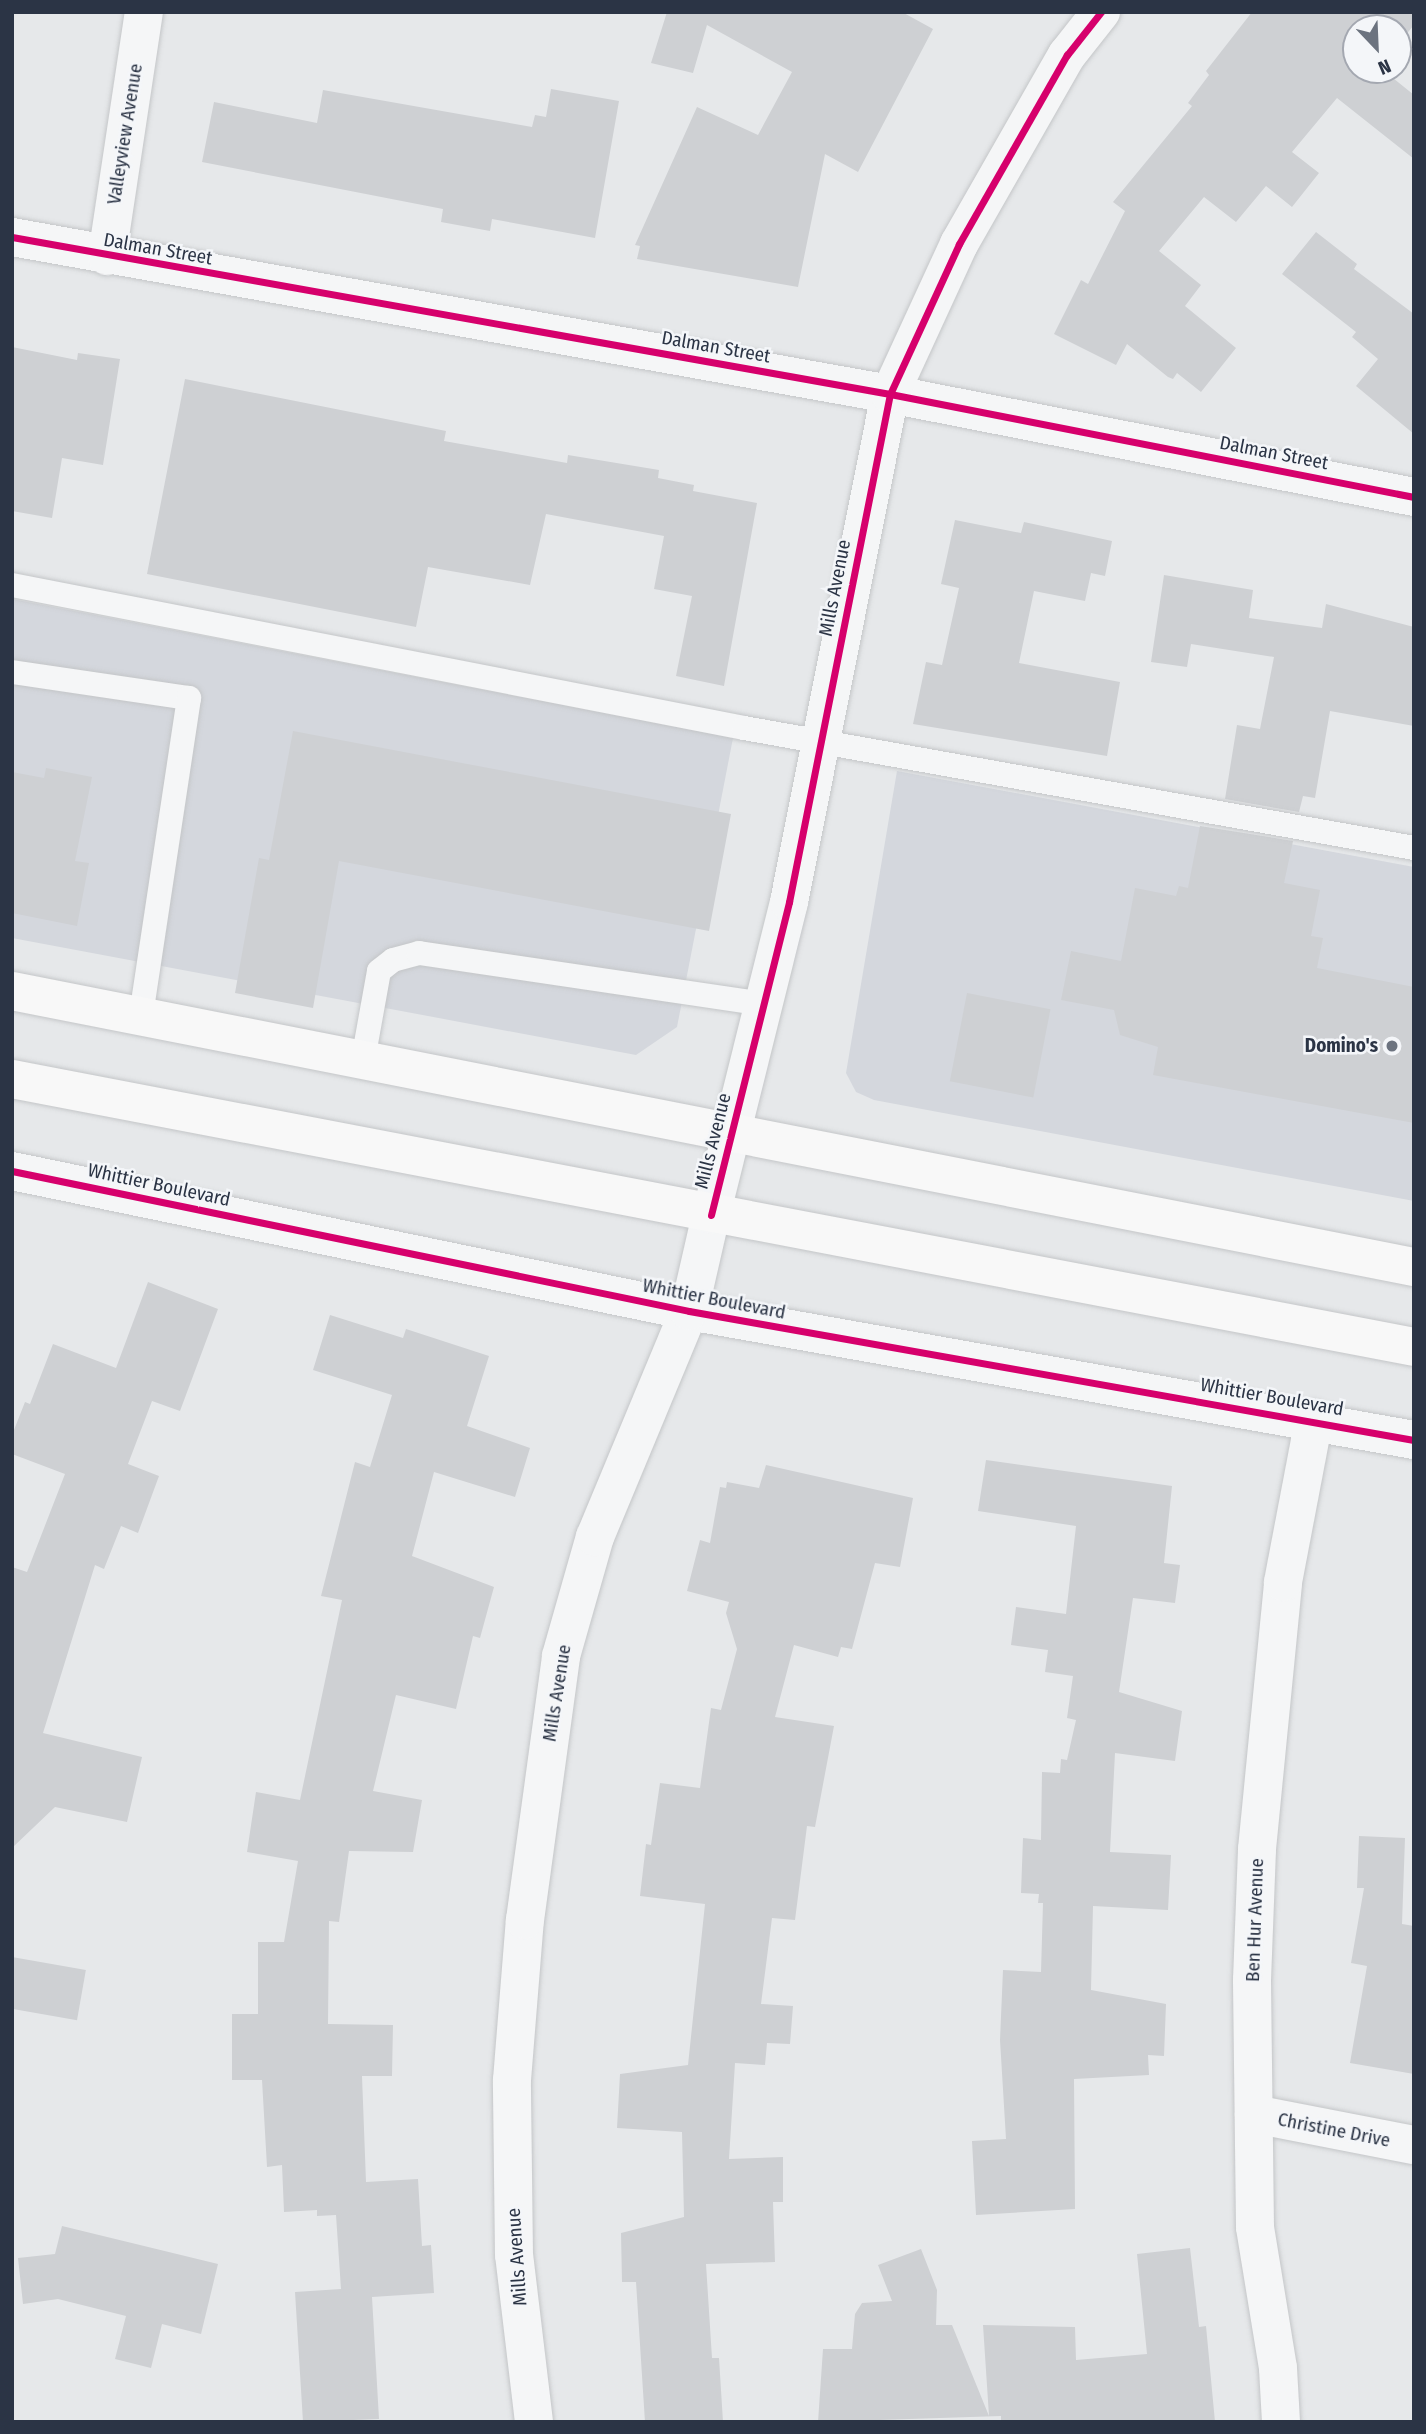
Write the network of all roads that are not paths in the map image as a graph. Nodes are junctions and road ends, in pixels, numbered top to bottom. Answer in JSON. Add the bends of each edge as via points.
{"nodes":[{"id":1,"x":144,"y":12,"type":"edge"},
{"id":2,"x":1101,"y":12,"type":"edge"},
{"id":3,"x":12,"y":237,"type":"edge"},
{"id":4,"x":107,"y":256,"type":"junction"},
{"id":5,"x":890,"y":394,"type":"junction"},
{"id":6,"x":1414,"y":497,"type":"edge"},
{"id":7,"x":12,"y":585,"type":"edge"},
{"id":8,"x":12,"y":672,"type":"edge"},
{"id":9,"x":821,"y":742,"type":"junction"},
{"id":10,"x":1414,"y":848,"type":"edge"},
{"id":11,"x":12,"y":991,"type":"edge"},
{"id":12,"x":763,"y":1004,"type":"junction"},
{"id":13,"x":141,"y":1017,"type":"junction"},
{"id":14,"x":363,"y":1060,"type":"junction"},
{"id":15,"x":12,"y":1079,"type":"edge"},
{"id":16,"x":731,"y":1133,"type":"junction"},
{"id":17,"x":12,"y":1171,"type":"edge"},
{"id":18,"x":711,"y":1215,"type":"junction"},
{"id":19,"x":1414,"y":1267,"type":"edge"},
{"id":20,"x":689,"y":1311,"type":"junction"},
{"id":21,"x":1414,"y":1347,"type":"edge"},
{"id":22,"x":1314,"y":1420,"type":"junction"},
{"id":23,"x":1414,"y":1440,"type":"edge"},
{"id":24,"x":1254,"y":2114,"type":"junction"},
{"id":25,"x":1414,"y":2145,"type":"edge"},
{"id":26,"x":534,"y":2422,"type":"edge"},
{"id":27,"x":1281,"y":2422,"type":"edge"}],
"edges":[{"from":1,"to":4,"type":"street","name":"Valleyview Avenue"},
{"from":2,"to":5,"type":"street","name":"Mills Avenue","via":[[1067,55],[960,244]]},
{"from":3,"to":4,"type":"street","name":"Dalman Street"},
{"from":4,"to":5,"type":"street","name":"Dalman Street"},
{"from":5,"to":6,"type":"street","name":"Dalman Street"},
{"from":5,"to":9,"type":"street","name":"Mills Avenue"},
{"from":7,"to":9,"type":"lane"},
{"from":8,"to":13,"type":"lane","via":[[189,698]]},
{"from":9,"to":10,"type":"lane"},
{"from":9,"to":12,"type":"street","name":"Mills Avenue"},
{"from":11,"to":13,"type":"main road"},
{"from":12,"to":14,"type":"lane","via":[[419,953],[393,960],[379,971]]},
{"from":12,"to":16,"type":"street","name":"Mills Avenue"},
{"from":13,"to":14,"type":"main road"},
{"from":14,"to":16,"type":"main road"},
{"from":15,"to":18,"type":"main road"},
{"from":16,"to":18,"type":"street","name":"Mills Avenue"},
{"from":16,"to":19,"type":"main road"},
{"from":17,"to":20,"type":"street","name":"Whittier Boulevard"},
{"from":18,"to":20,"type":"street","name":"Mills Avenue"},
{"from":18,"to":21,"type":"main road"},
{"from":20,"to":22,"type":"street","name":"Whittier Boulevard"},
{"from":20,"to":26,"type":"street","name":"Mills Avenue","via":[[595,1537],[561,1656],[525,1920],[512,2080],[514,2255]]},
{"from":22,"to":23,"type":"street","name":"Whittier Boulevard"},
{"from":22,"to":24,"type":"street","name":"Ben Hur Avenue","via":[[1283,1582],[1257,1849],[1252,1980]]},
{"from":24,"to":25,"type":"street","name":"Christine Drive"},
{"from":24,"to":27,"type":"street","name":"Ben Hur Avenue","via":[[1255,2227],[1278,2368]]}]}
